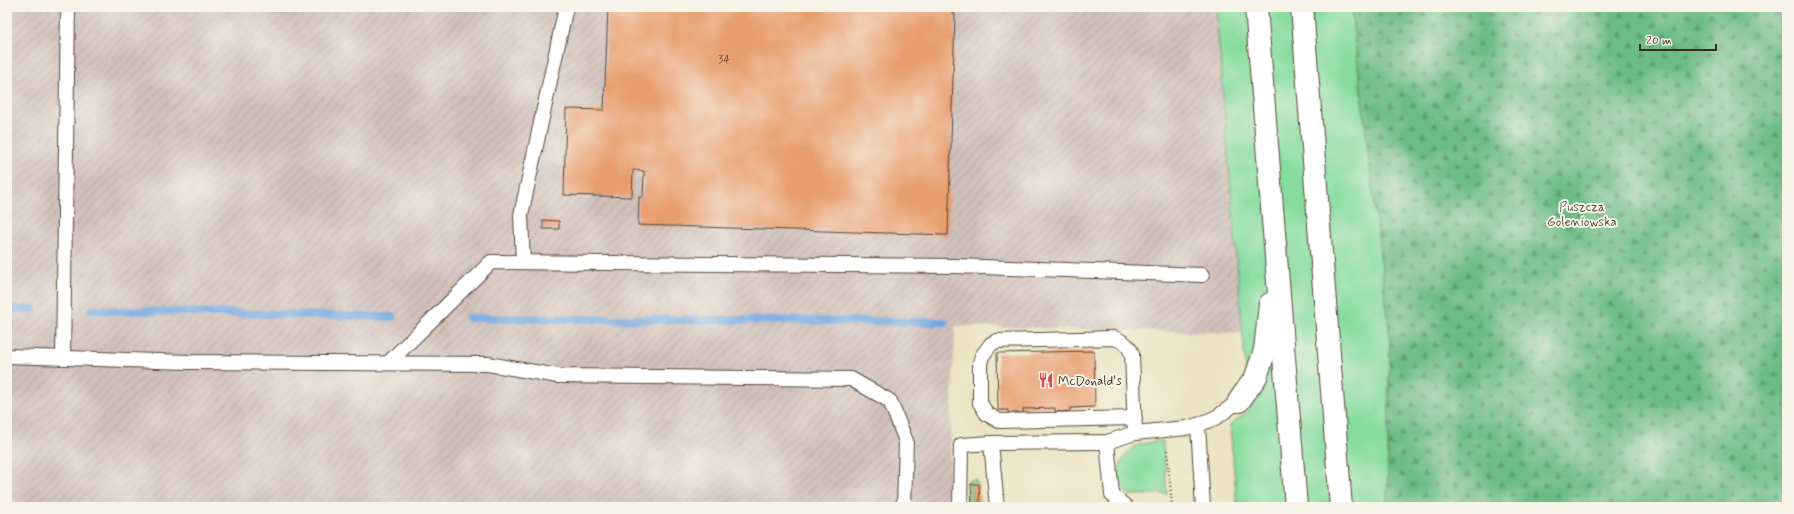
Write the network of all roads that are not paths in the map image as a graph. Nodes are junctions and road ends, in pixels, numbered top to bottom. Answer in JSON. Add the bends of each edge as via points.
{"nodes":[{"id":1,"x":68,"y":7,"type":"edge"},
{"id":2,"x":566,"y":7,"type":"edge"},
{"id":3,"x":1256,"y":7,"type":"edge"},
{"id":4,"x":1302,"y":7,"type":"edge"},
{"id":5,"x":1276,"y":257,"type":"junction"},
{"id":6,"x":522,"y":262,"type":"junction"},
{"id":7,"x":1202,"y":275,"type":"dead end"},
{"id":8,"x":7,"y":356,"type":"edge"},
{"id":9,"x":63,"y":358,"type":"junction"},
{"id":10,"x":388,"y":363,"type":"junction"},
{"id":11,"x":1239,"y":401,"type":"joint"},
{"id":12,"x":1135,"y":418,"type":"junction"},
{"id":13,"x":1198,"y":425,"type":"junction"},
{"id":14,"x":1135,"y":433,"type":"junction"},
{"id":15,"x":1107,"y":442,"type":"junction"},
{"id":16,"x":992,"y":443,"type":"junction"},
{"id":17,"x":904,"y":507,"type":"edge"},
{"id":18,"x":960,"y":507,"type":"edge"},
{"id":19,"x":997,"y":507,"type":"edge"},
{"id":20,"x":1126,"y":507,"type":"edge"},
{"id":21,"x":1203,"y":507,"type":"edge"},
{"id":22,"x":1296,"y":507,"type":"edge"},
{"id":23,"x":1342,"y":507,"type":"edge"}],
"edges":[{"from":1,"to":9,"type":"lane"},
{"from":2,"to":6,"type":"lane","via":[[521,215]]},
{"from":3,"to":5,"type":"highway"},
{"from":4,"to":23,"type":"highway"},
{"from":5,"to":11,"type":"highway","via":[[1265,350],[1256,376]]},
{"from":5,"to":22,"type":"highway"},
{"from":6,"to":7,"type":"lane","via":[[956,266]]},
{"from":6,"to":10,"type":"lane","via":[[491,262]]},
{"from":8,"to":9,"type":"lane"},
{"from":9,"to":10,"type":"lane","via":[[188,362]]},
{"from":10,"to":17,"type":"lane","via":[[488,364],[558,376],[850,379],[890,401],[906,441]]},
{"from":11,"to":13,"type":"lane","via":[[1217,417]]},
{"from":12,"to":12,"type":"lane","via":[[999,421],[987,414],[980,403],[982,356],[991,344],[997,341],[1114,338],[1121,340],[1130,348]]},
{"from":12,"to":14,"type":"lane"},
{"from":13,"to":14,"type":"lane"},
{"from":13,"to":21,"type":"lane"},
{"from":14,"to":15,"type":"lane"},
{"from":15,"to":16,"type":"lane"},
{"from":15,"to":20,"type":"lane","via":[[1112,495]]},
{"from":16,"to":18,"type":"lane","via":[[961,445]]},
{"from":16,"to":19,"type":"lane"}]}
